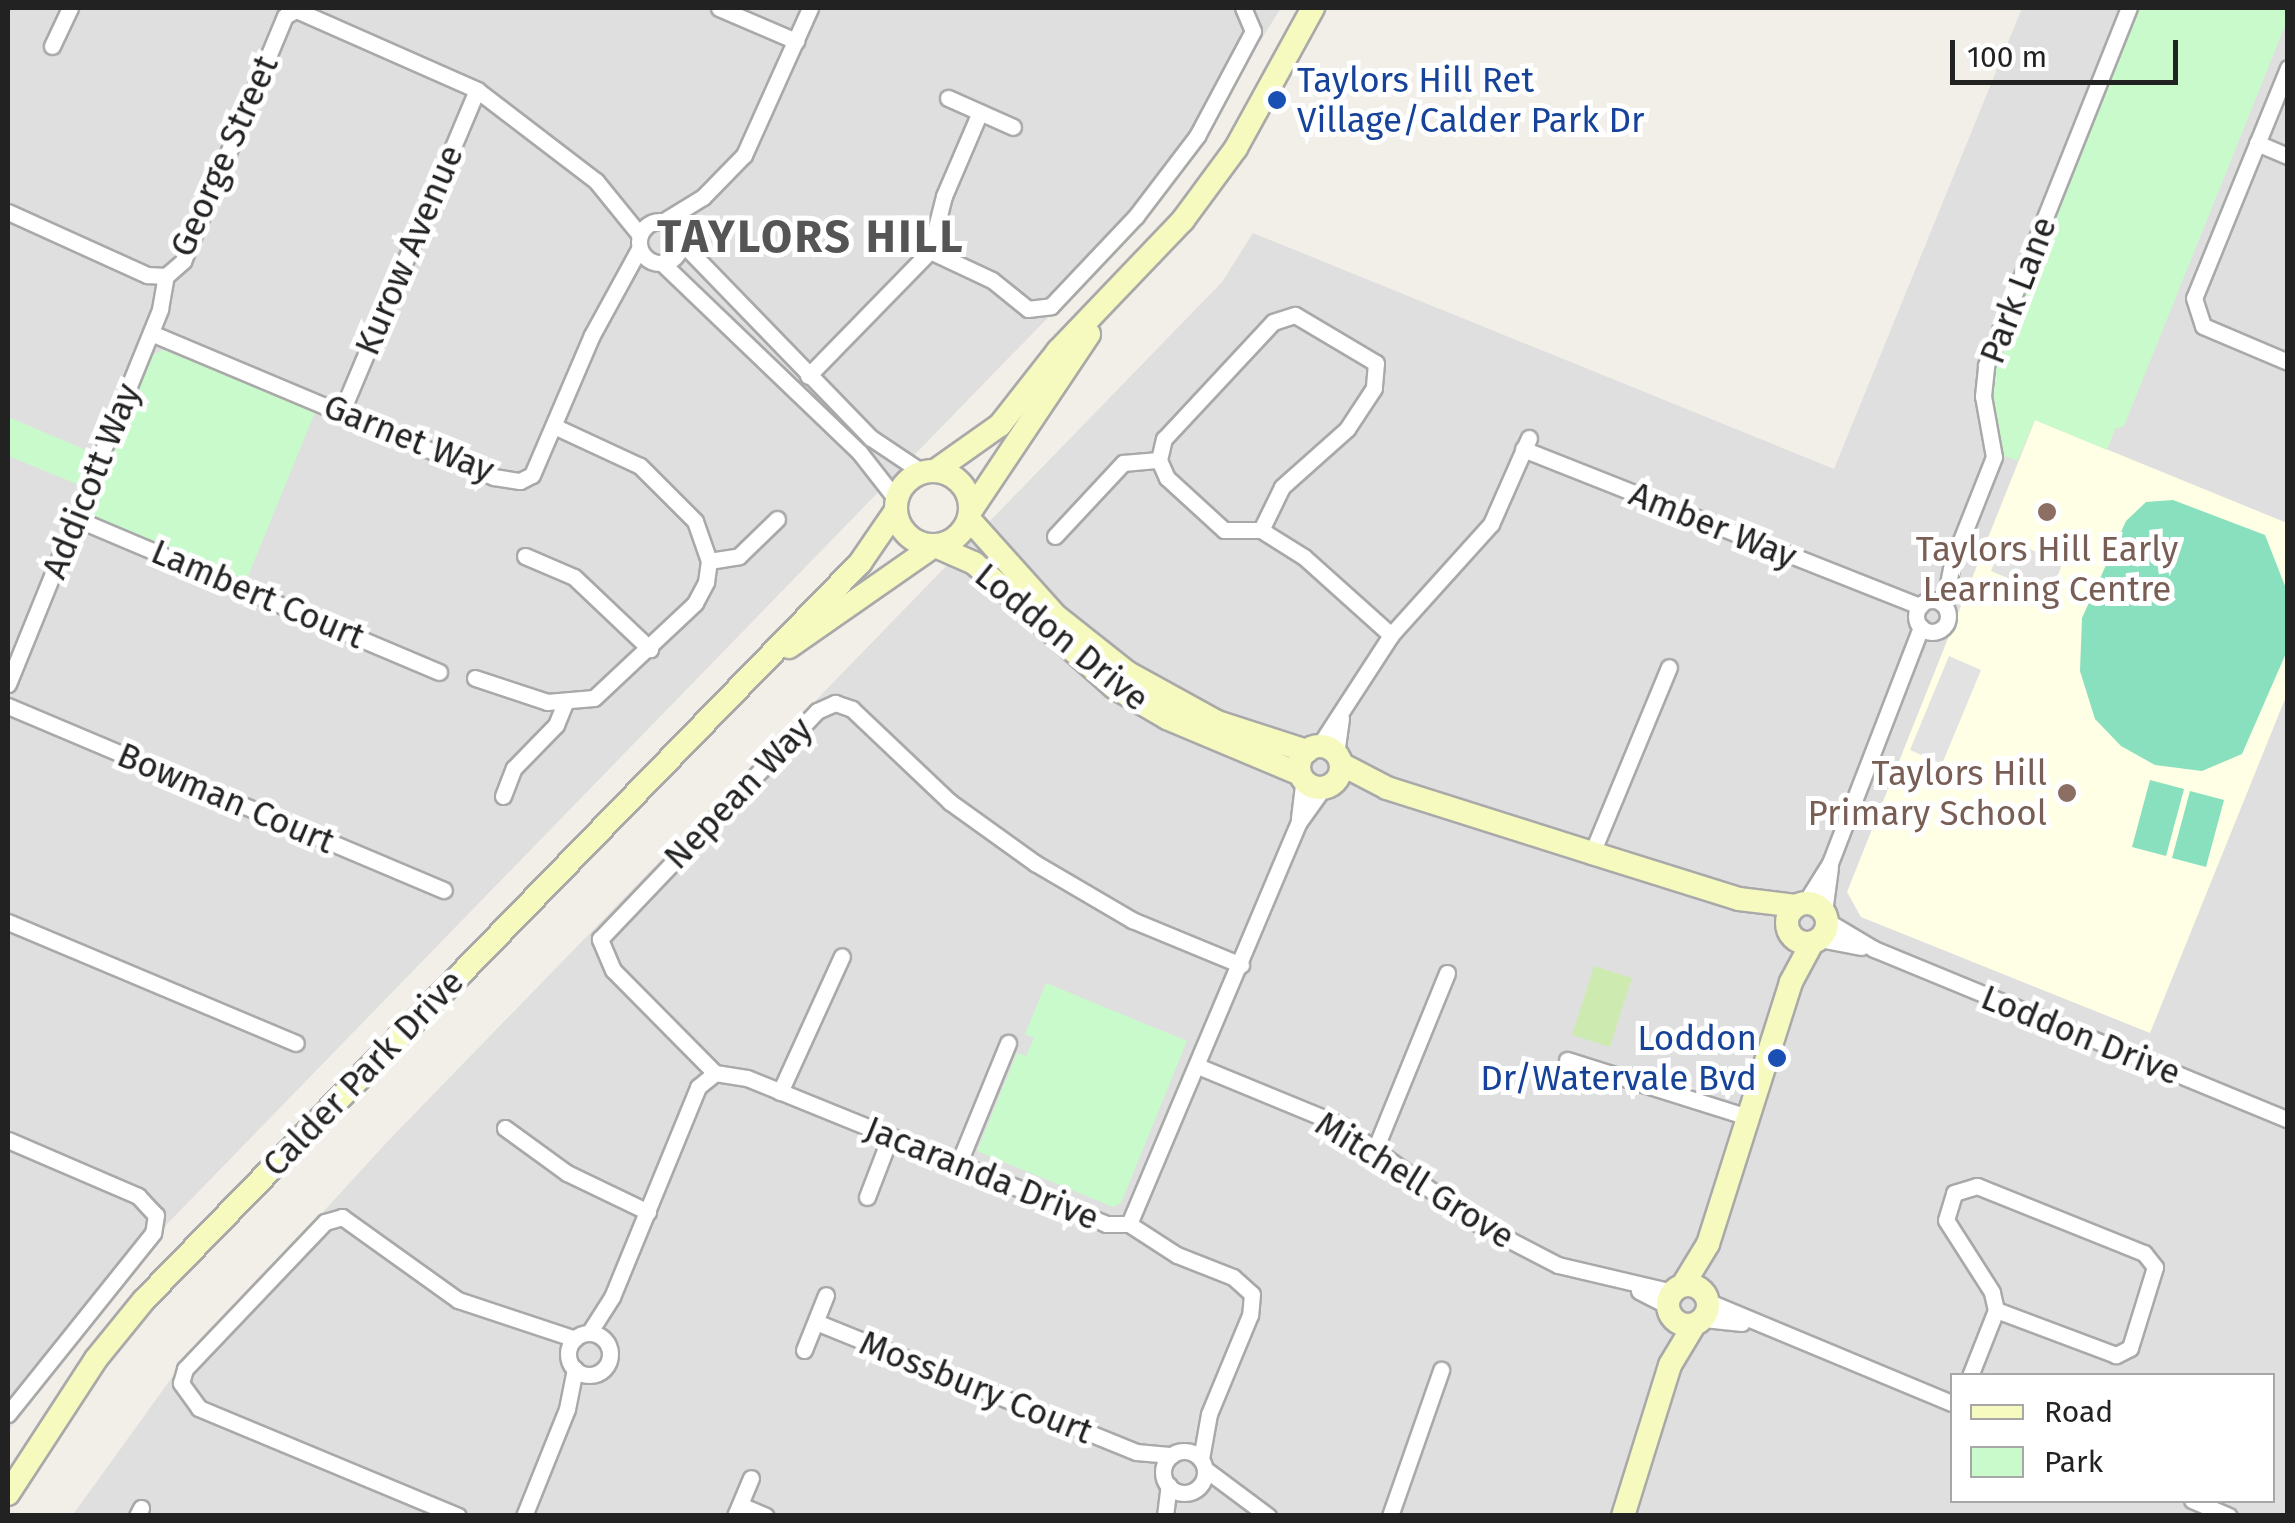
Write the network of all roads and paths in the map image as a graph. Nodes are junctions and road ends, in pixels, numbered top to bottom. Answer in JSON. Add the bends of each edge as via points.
{"nodes":[{"id":1,"x":718,"y":8,"type":"edge"},
{"id":2,"x":810,"y":8,"type":"edge"},
{"id":3,"x":1243,"y":8,"type":"edge"},
{"id":4,"x":1313,"y":8,"type":"edge"},
{"id":5,"x":2129,"y":8,"type":"edge"},
{"id":6,"x":65,"y":9,"type":"edge"},
{"id":7,"x":296,"y":9,"type":"edge"},
{"id":8,"x":796,"y":41,"type":"junction"},
{"id":9,"x":52,"y":46,"type":"dead end"},
{"id":10,"x":2288,"y":68,"type":"edge"},
{"id":11,"x":477,"y":90,"type":"junction"},
{"id":12,"x":948,"y":98,"type":"dead end"},
{"id":13,"x":980,"y":112,"type":"junction"},
{"id":14,"x":1013,"y":127,"type":"dead end"},
{"id":15,"x":2258,"y":143,"type":"junction"},
{"id":16,"x":2288,"y":156,"type":"edge"},
{"id":17,"x":703,"y":197,"type":"junction"},
{"id":18,"x":8,"y":212,"type":"edge"},
{"id":19,"x":648,"y":232,"type":"junction"},
{"id":20,"x":680,"y":238,"type":"junction"},
{"id":21,"x":930,"y":251,"type":"junction"},
{"id":22,"x":659,"y":263,"type":"junction"},
{"id":23,"x":166,"y":276,"type":"junction"},
{"id":24,"x":618,"y":288,"type":"junction"},
{"id":25,"x":1113,"y":298,"type":"junction"},
{"id":26,"x":151,"y":332,"type":"junction"},
{"id":27,"x":2288,"y":362,"type":"edge"},
{"id":28,"x":808,"y":376,"type":"junction"},
{"id":29,"x":342,"y":411,"type":"junction"},
{"id":30,"x":554,"y":426,"type":"junction"},
{"id":31,"x":1158,"y":460,"type":"junction"},
{"id":32,"x":928,"y":472,"type":"junction"},
{"id":33,"x":896,"y":506,"type":"junction"},
{"id":34,"x":970,"y":516,"type":"junction"},
{"id":35,"x":77,"y":519,"type":"junction"},
{"id":36,"x":777,"y":519,"type":"dead end"},
{"id":37,"x":1261,"y":530,"type":"junction"},
{"id":38,"x":1055,"y":536,"type":"dead end"},
{"id":39,"x":934,"y":546,"type":"junction"},
{"id":40,"x":525,"y":556,"type":"dead end"},
{"id":41,"x":709,"y":560,"type":"junction"},
{"id":42,"x":1927,"y":615,"type":"junction"},
{"id":43,"x":1392,"y":635,"type":"junction"},
{"id":44,"x":650,"y":649,"type":"junction"},
{"id":45,"x":1670,"y":667,"type":"dead end"},
{"id":46,"x":439,"y":672,"type":"dead end"},
{"id":47,"x":747,"y":675,"type":"junction"},
{"id":48,"x":475,"y":678,"type":"dead end"},
{"id":49,"x":8,"y":684,"type":"edge"},
{"id":50,"x":564,"y":705,"type":"junction"},
{"id":51,"x":8,"y":706,"type":"edge"},
{"id":52,"x":1321,"y":767,"type":"junction"},
{"id":53,"x":502,"y":796,"type":"dead end"},
{"id":54,"x":1592,"y":853,"type":"junction"},
{"id":55,"x":444,"y":890,"type":"dead end"},
{"id":56,"x":8,"y":922,"type":"edge"},
{"id":57,"x":1808,"y":924,"type":"junction"},
{"id":58,"x":842,"y":956,"type":"dead end"},
{"id":59,"x":1241,"y":965,"type":"junction"},
{"id":60,"x":1447,"y":973,"type":"dead end"},
{"id":61,"x":1008,"y":1042,"type":"dead end"},
{"id":62,"x":296,"y":1043,"type":"dead end"},
{"id":63,"x":1567,"y":1060,"type":"dead end"},
{"id":64,"x":1200,"y":1067,"type":"junction"},
{"id":65,"x":715,"y":1073,"type":"junction"},
{"id":66,"x":780,"y":1092,"type":"junction"},
{"id":67,"x":1748,"y":1116,"type":"junction"},
{"id":68,"x":2288,"y":1120,"type":"edge"},
{"id":69,"x":506,"y":1128,"type":"dead end"},
{"id":70,"x":890,"y":1137,"type":"junction"},
{"id":71,"x":8,"y":1140,"type":"edge"},
{"id":72,"x":1376,"y":1147,"type":"junction"},
{"id":73,"x":958,"y":1166,"type":"junction"},
{"id":74,"x":866,"y":1197,"type":"dead end"},
{"id":75,"x":648,"y":1212,"type":"junction"},
{"id":76,"x":1130,"y":1224,"type":"junction"},
{"id":77,"x":826,"y":1295,"type":"dead end"},
{"id":78,"x":612,"y":1296,"type":"junction"},
{"id":79,"x":1688,"y":1305,"type":"junction"},
{"id":80,"x":1996,"y":1310,"type":"junction"},
{"id":81,"x":816,"y":1322,"type":"junction"},
{"id":82,"x":605,"y":1340,"type":"junction"},
{"id":83,"x":577,"y":1341,"type":"junction"},
{"id":84,"x":804,"y":1350,"type":"dead end"},
{"id":85,"x":575,"y":1369,"type":"junction"},
{"id":86,"x":1441,"y":1370,"type":"dead end"},
{"id":87,"x":1971,"y":1373,"type":"edge"},
{"id":88,"x":593,"y":1374,"type":"junction"},
{"id":89,"x":1950,"y":1402,"type":"edge"},
{"id":90,"x":567,"y":1408,"type":"junction"},
{"id":91,"x":8,"y":1414,"type":"edge"},
{"id":92,"x":1208,"y":1414,"type":"junction"},
{"id":93,"x":1136,"y":1452,"type":"junction"},
{"id":94,"x":1177,"y":1453,"type":"junction"},
{"id":95,"x":1203,"y":1464,"type":"junction"},
{"id":96,"x":751,"y":1478,"type":"dead end"},
{"id":97,"x":1166,"y":1480,"type":"junction"},
{"id":98,"x":1192,"y":1490,"type":"junction"},
{"id":99,"x":8,"y":1494,"type":"edge"},
{"id":100,"x":1236,"y":1494,"type":"junction"},
{"id":101,"x":2199,"y":1503,"type":"edge"},
{"id":102,"x":738,"y":1510,"type":"edge"},
{"id":103,"x":458,"y":1516,"type":"edge"},
{"id":104,"x":524,"y":1516,"type":"edge"},
{"id":105,"x":766,"y":1516,"type":"edge"},
{"id":106,"x":1167,"y":1516,"type":"edge"},
{"id":107,"x":1268,"y":1516,"type":"edge"},
{"id":108,"x":1390,"y":1516,"type":"edge"},
{"id":109,"x":1622,"y":1516,"type":"edge"},
{"id":110,"x":2230,"y":1516,"type":"edge"}],
"edges":[{"from":1,"to":8,"type":"street"},
{"from":2,"to":8,"type":"street"},
{"from":3,"to":21,"type":"street","via":[[1254,31],[1197,136],[1136,216],[1051,306],[1028,309],[992,280]]},
{"from":4,"to":25,"type":"street","via":[[1236,148]]},
{"from":5,"to":42,"type":"street","name":"Park Lane","via":[[1986,365],[1983,396],[1994,457]]},
{"from":6,"to":9,"type":"street"},
{"from":7,"to":11,"type":"street","name":"George Street"},
{"from":7,"to":23,"type":"street","name":"George Street","via":[[286,16],[183,261]]},
{"from":8,"to":17,"type":"street","via":[[744,155]]},
{"from":10,"to":15,"type":"street"},
{"from":11,"to":19,"type":"street","name":"George Street","via":[[540,132]]},
{"from":11,"to":29,"type":"street","name":"Kurow Avenue"},
{"from":12,"to":13,"type":"street"},
{"from":13,"to":14,"type":"street"},
{"from":13,"to":21,"type":"street","via":[[944,196]]},
{"from":15,"to":16,"type":"street"},
{"from":15,"to":27,"type":"street","via":[[2194,298],[2197,317],[2212,332]]},
{"from":17,"to":19,"type":"street"},
{"from":17,"to":20,"type":"street"},
{"from":18,"to":23,"type":"street","name":"George Street","via":[[148,275]]},
{"from":19,"to":20,"type":"street"},
{"from":19,"to":22,"type":"street"},
{"from":19,"to":24,"type":"street","name":"Garnet Way"},
{"from":20,"to":22,"type":"street","via":[[678,254]]},
{"from":20,"to":28,"type":"street"},
{"from":21,"to":28,"type":"street"},
{"from":22,"to":24,"type":"street"},
{"from":22,"to":33,"type":"street","via":[[860,452]]},
{"from":23,"to":26,"type":"street","name":"Addicott Way"},
{"from":24,"to":30,"type":"street","name":"Garnet Way"},
{"from":25,"to":32,"type":"street","via":[[1058,351],[1000,424]]},
{"from":25,"to":34,"type":"street"},
{"from":26,"to":29,"type":"street","name":"Garnet Way"},
{"from":26,"to":35,"type":"street","name":"Addicott Way"},
{"from":28,"to":32,"type":"street","via":[[871,438]]},
{"from":29,"to":30,"type":"street","name":"Garnet Way","via":[[494,477],[520,481],[532,475]]},
{"from":30,"to":41,"type":"street","via":[[640,466],[695,521]]},
{"from":31,"to":37,"type":"street","via":[[1167,478],[1224,530]]},
{"from":31,"to":37,"type":"street","via":[[1164,438],[1273,322],[1295,315],[1364,354],[1376,363],[1374,388],[1324,453],[1282,487]]},
{"from":31,"to":38,"type":"street","via":[[1124,463]]},
{"from":32,"to":33,"type":"street"},
{"from":32,"to":34,"type":"street","via":[[957,480]]},
{"from":33,"to":39,"type":"street","via":[[904,532]]},
{"from":33,"to":47,"type":"street","name":"Calder Park Drive","via":[[860,563]]},
{"from":34,"to":39,"type":"street","via":[[956,538]]},
{"from":34,"to":52,"type":"street","name":"Loddon Drive","via":[[1040,601],[1128,673],[1216,722]]},
{"from":35,"to":46,"type":"street","name":"Lambert Court"},
{"from":35,"to":49,"type":"street","name":"Addicott Way"},
{"from":36,"to":41,"type":"street","via":[[739,556]]},
{"from":37,"to":43,"type":"street","via":[[1304,557]]},
{"from":39,"to":47,"type":"street","name":"Calder Park Drive"},
{"from":39,"to":52,"type":"street","name":"Loddon Drive","via":[[974,563],[1114,687],[1181,725]]},
{"from":40,"to":44,"type":"street","via":[[574,577]]},
{"from":41,"to":44,"type":"street","via":[[695,602]]},
{"from":42,"to":43,"type":"street","name":"Amber Way","via":[[1526,444],[1491,524]]},
{"from":42,"to":57,"type":"street","name":"Park Lane"},
{"from":43,"to":52,"type":"street","name":"Amber Way","via":[[1342,714]]},
{"from":44,"to":50,"type":"street","via":[[594,698]]},
{"from":45,"to":54,"type":"street"},
{"from":47,"to":99,"type":"street","name":"Calder Park Drive","via":[[144,1300],[85,1374]]},
{"from":48,"to":50,"type":"street"},
{"from":50,"to":53,"type":"street","via":[[556,725],[514,768]]},
{"from":51,"to":55,"type":"street","name":"Bowman Court"},
{"from":52,"to":54,"type":"street","name":"Loddon Drive"},
{"from":52,"to":59,"type":"street","name":"Jacaranda Drive"},
{"from":54,"to":57,"type":"street","name":"Loddon Drive"},
{"from":56,"to":62,"type":"street"},
{"from":57,"to":67,"type":"street"},
{"from":57,"to":68,"type":"street","name":"Loddon Drive"},
{"from":58,"to":66,"type":"street"},
{"from":59,"to":64,"type":"street","name":"Jacaranda Drive"},
{"from":59,"to":65,"type":"street","name":"Nepean Way","via":[[1132,920],[1034,863],[950,802],[852,709],[835,702],[818,711],[600,940],[613,970]]},
{"from":60,"to":72,"type":"street"},
{"from":61,"to":73,"type":"street"},
{"from":63,"to":67,"type":"street"},
{"from":64,"to":72,"type":"street","name":"Mitchell Grove","via":[[1341,1125]]},
{"from":64,"to":76,"type":"street","name":"Jacaranda Drive"},
{"from":65,"to":66,"type":"street","name":"Jacaranda Drive"},
{"from":65,"to":75,"type":"street","via":[[698,1087]]},
{"from":66,"to":70,"type":"street","name":"Jacaranda Drive"},
{"from":67,"to":79,"type":"street"},
{"from":69,"to":75,"type":"street","via":[[568,1173]]},
{"from":70,"to":73,"type":"street","name":"Jacaranda Drive"},
{"from":70,"to":74,"type":"street"},
{"from":71,"to":91,"type":"street","via":[[138,1196],[156,1215],[153,1232]]},
{"from":72,"to":79,"type":"street","name":"Mitchell Grove","via":[[1512,1244]]},
{"from":73,"to":76,"type":"street","name":"Jacaranda Drive","via":[[1106,1224]]},
{"from":75,"to":78,"type":"street"},
{"from":76,"to":92,"type":"street","via":[[1162,1247],[1233,1276],[1252,1294],[1250,1315]]},
{"from":77,"to":81,"type":"street","name":"Mossbury Court"},
{"from":78,"to":82,"type":"street"},
{"from":78,"to":83,"type":"street"},
{"from":79,"to":89,"type":"street","name":"Mitchell Grove"},
{"from":79,"to":109,"type":"street"},
{"from":80,"to":80,"type":"street","via":[[1992,1292],[1946,1220],[1954,1192],[1964,1187],[1977,1186],[2144,1254],[2156,1267],[2130,1348],[2116,1355]]},
{"from":80,"to":87,"type":"street"},
{"from":81,"to":84,"type":"street","name":"Mossbury Court"},
{"from":81,"to":93,"type":"street","name":"Mossbury Court"},
{"from":82,"to":83,"type":"street"},
{"from":82,"to":88,"type":"street","via":[[608,1364]]},
{"from":83,"to":85,"type":"street"},
{"from":83,"to":103,"type":"street","via":[[458,1300],[342,1217],[325,1222],[186,1369],[182,1383],[199,1408]]},
{"from":85,"to":88,"type":"street"},
{"from":85,"to":90,"type":"street"},
{"from":86,"to":108,"type":"street"},
{"from":88,"to":90,"type":"street"},
{"from":90,"to":104,"type":"street"},
{"from":92,"to":94,"type":"street"},
{"from":92,"to":95,"type":"street"},
{"from":93,"to":94,"type":"street","name":"Mossbury Court"},
{"from":93,"to":97,"type":"street","name":"Mossbury Court"},
{"from":94,"to":95,"type":"street","name":"Mossbury Court"},
{"from":94,"to":97,"type":"street"},
{"from":95,"to":98,"type":"street"},
{"from":95,"to":100,"type":"street","name":"Mossbury Court"},
{"from":96,"to":102,"type":"street"},
{"from":97,"to":98,"type":"street","name":"Mossbury Court"},
{"from":97,"to":106,"type":"street"},
{"from":98,"to":100,"type":"street","name":"Mossbury Court"},
{"from":98,"to":106,"type":"street"},
{"from":100,"to":107,"type":"street","name":"Mossbury Court"},
{"from":101,"to":110,"type":"street"},
{"from":102,"to":105,"type":"street"}]}
